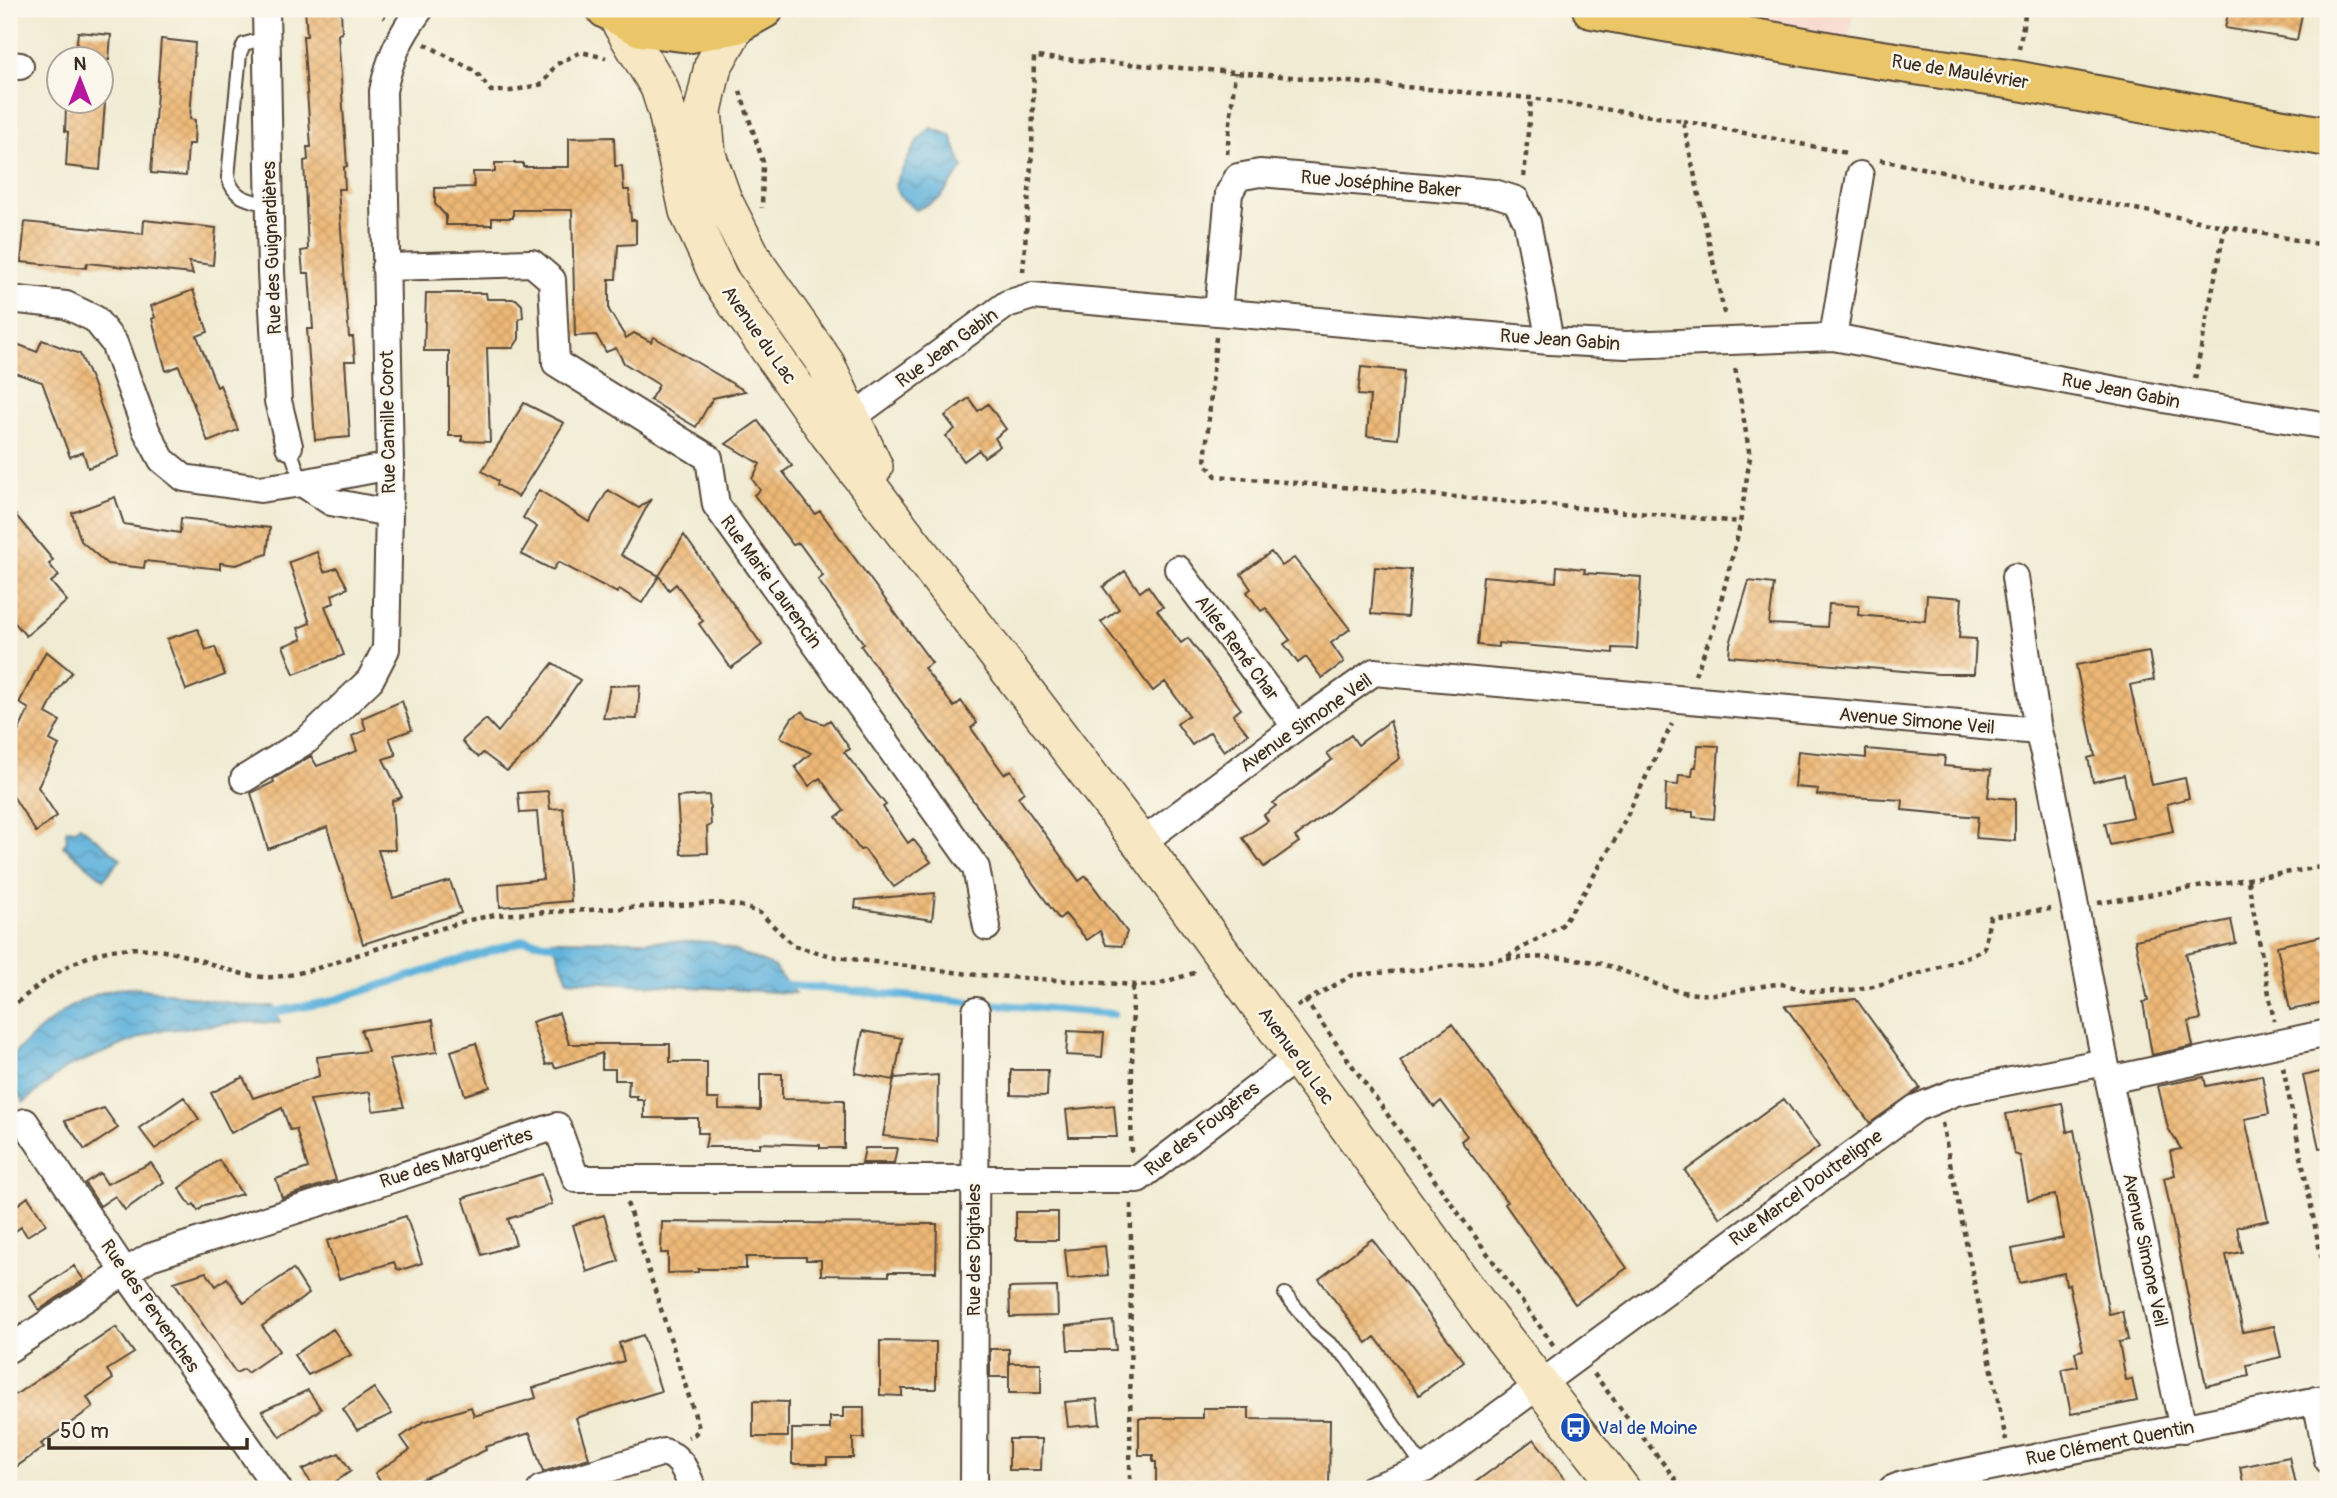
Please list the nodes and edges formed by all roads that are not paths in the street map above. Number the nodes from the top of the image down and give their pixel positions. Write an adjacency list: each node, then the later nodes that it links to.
1 (266, 9): 6 (street, Rue des Guignardières)
2 (420, 9): 10 (street, Rue Camille Corot)
3 (1592, 9): 7 (main road, Rue de Maulévrier)
4 (610, 11): 5 (main road); 15 (street, Avenue du Lac)
5 (750, 16): 15 (street, Avenue du Lac)
6 (267, 38): 9 (street, Rue des Guignardières); 9 (lane)
7 (2328, 137)
8 (1862, 163): 13 (street)
9 (270, 205): 17 (street, Rue des Guignardières)
10 (385, 267): 18 (street, Rue Camille Corot); 27 (street, Rue Marie Laurencin)
11 (9, 299): 19 (street)
12 (1218, 312): 14 (street, Rue Jean Gabin); 14 (street, Rue Joséphine Baker); 15 (street, Rue Jean Gabin)
13 (1833, 337): 14 (street, Rue Jean Gabin); 16 (street, Rue Jean Gabin)
14 (1550, 341)
15 (838, 423): 26 (street, Avenue du Lac)
16 (2328, 426)
17 (289, 446): 19 (lane, Rue des Guignardières)
18 (390, 466): 19 (street); 20 (street, Rue Camille Corot)
19 (302, 484): 20 (street)
20 (389, 513): 25 (street, Rue Camille Corot)
21 (1178, 569): 23 (street, Allée René Char)
22 (2015, 577): 24 (street)
23 (1296, 727): 24 (street, Avenue Simone Veil); 26 (street, Avenue Simone Veil)
24 (2038, 731): 31 (street, Avenue Simone Veil)
25 (244, 779)
26 (1142, 843): 30 (street, Avenue du Lac)
27 (987, 927)
28 (976, 1011): 33 (street, Rue des Digitales)
29 (2328, 1033): 31 (street, Rue Marcel Doutreligne)
30 (1297, 1057): 33 (street, Rue des Fougères); 37 (street, Avenue du Lac)
31 (2107, 1071): 37 (street, Rue Marcel Doutreligne); 39 (street, Avenue Simone Veil)
32 (25, 1122): 34 (street, Rue des Pervenches)
33 (974, 1179): 34 (street, Rue des Marguerites); 45 (street, Rue des Digitales)
34 (125, 1272): 36 (street); 42 (street, Rue des Pervenches)
35 (1285, 1294): 41 (lane)
36 (9, 1349)
37 (1541, 1385): 41 (street, Rue Marcel Doutreligne); 47 (street, Avenue du Lac)
38 (2322, 1399): 39 (street, Rue Clément Quentin); 40 (street)
39 (2182, 1429): 48 (street, Rue Clément Quentin)
40 (2328, 1460)
41 (1425, 1469): 46 (street, Rue Marcel Doutreligne)
42 (278, 1489)
43 (541, 1489): 44 (street)
44 (693, 1489)
45 (974, 1489)
46 (1371, 1489)
47 (1621, 1489)
48 (1892, 1489)

